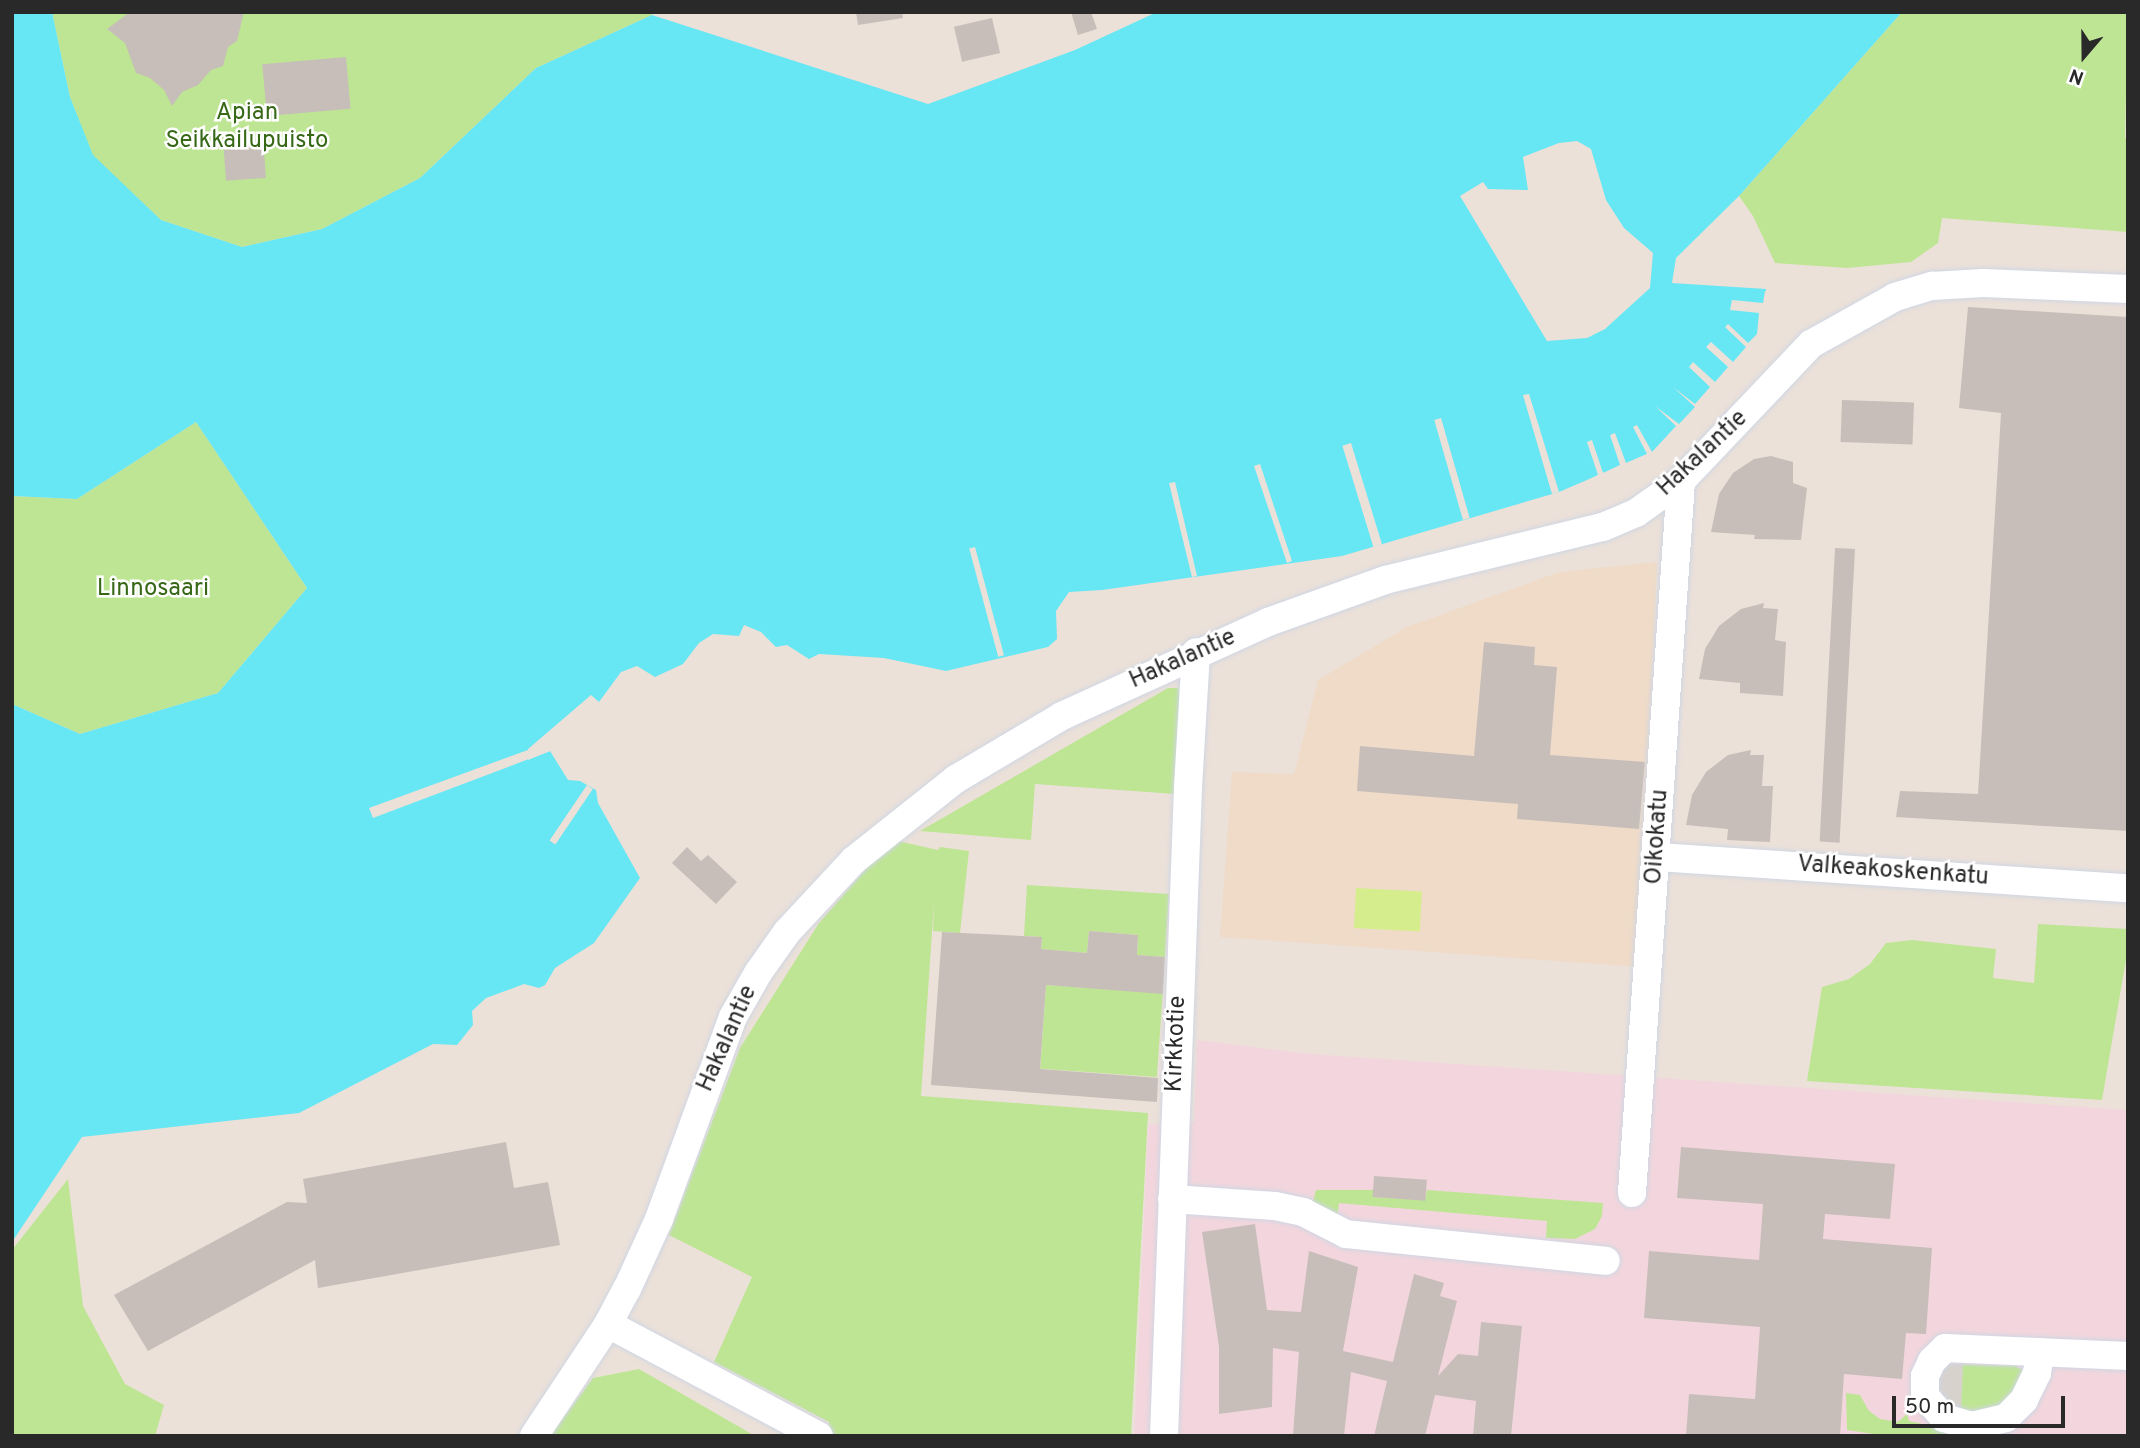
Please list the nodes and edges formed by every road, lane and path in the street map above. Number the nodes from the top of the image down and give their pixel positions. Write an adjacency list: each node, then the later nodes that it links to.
1 (2128, 289): 2 (street, Hakalantie)
2 (1681, 481): 3 (street, Hakalantie); 4 (street, Oikokatu)
3 (1196, 652): 7 (street, Kirkkotie); 9 (street, Hakalantie)
4 (1657, 857): 5 (street, Valkeakoskenkatu); 6 (street, Oikokatu)
5 (2128, 888)
6 (1632, 1193)
7 (1172, 1199): 8 (street); 14 (street, Kirkkotie)
8 (1606, 1261)
9 (608, 1324): 12 (street); 13 (street, Hakalantie)
10 (2040, 1352): 10 (street); 11 (street)
11 (2128, 1356)
12 (810, 1433)
13 (534, 1436)
14 (1164, 1436)

